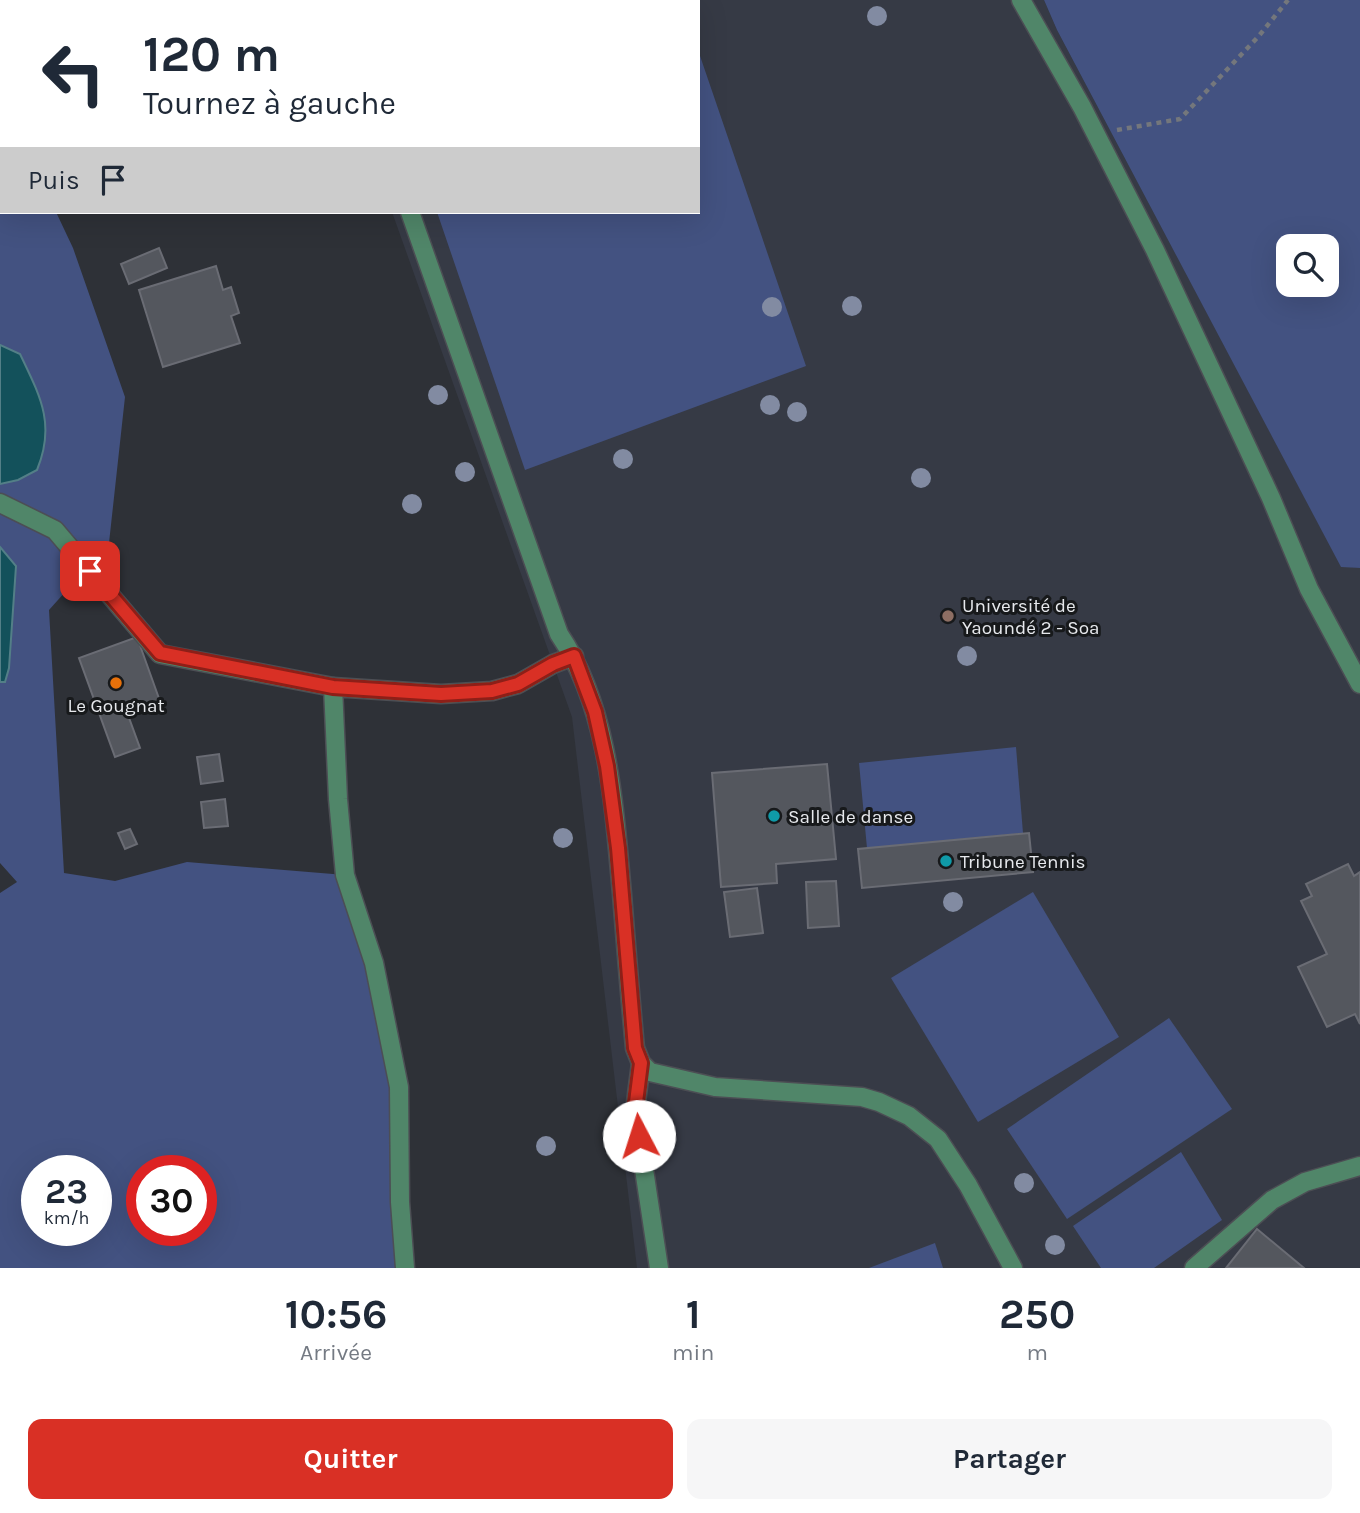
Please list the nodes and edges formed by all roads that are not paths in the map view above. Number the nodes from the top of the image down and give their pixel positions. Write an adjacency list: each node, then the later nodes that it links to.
1 (1021, 0): 5 (street)
2 (411, 214): 4 (street)
3 (0, 503): 6 (street)
4 (574, 656): 6 (street); 7 (street)
5 (1360, 684)
6 (333, 687): 9 (street)
7 (641, 1063): 10 (street); 11 (street)
8 (1360, 1166): 12 (street)
9 (405, 1268)
10 (659, 1268)
11 (1013, 1268)
12 (1194, 1268)

